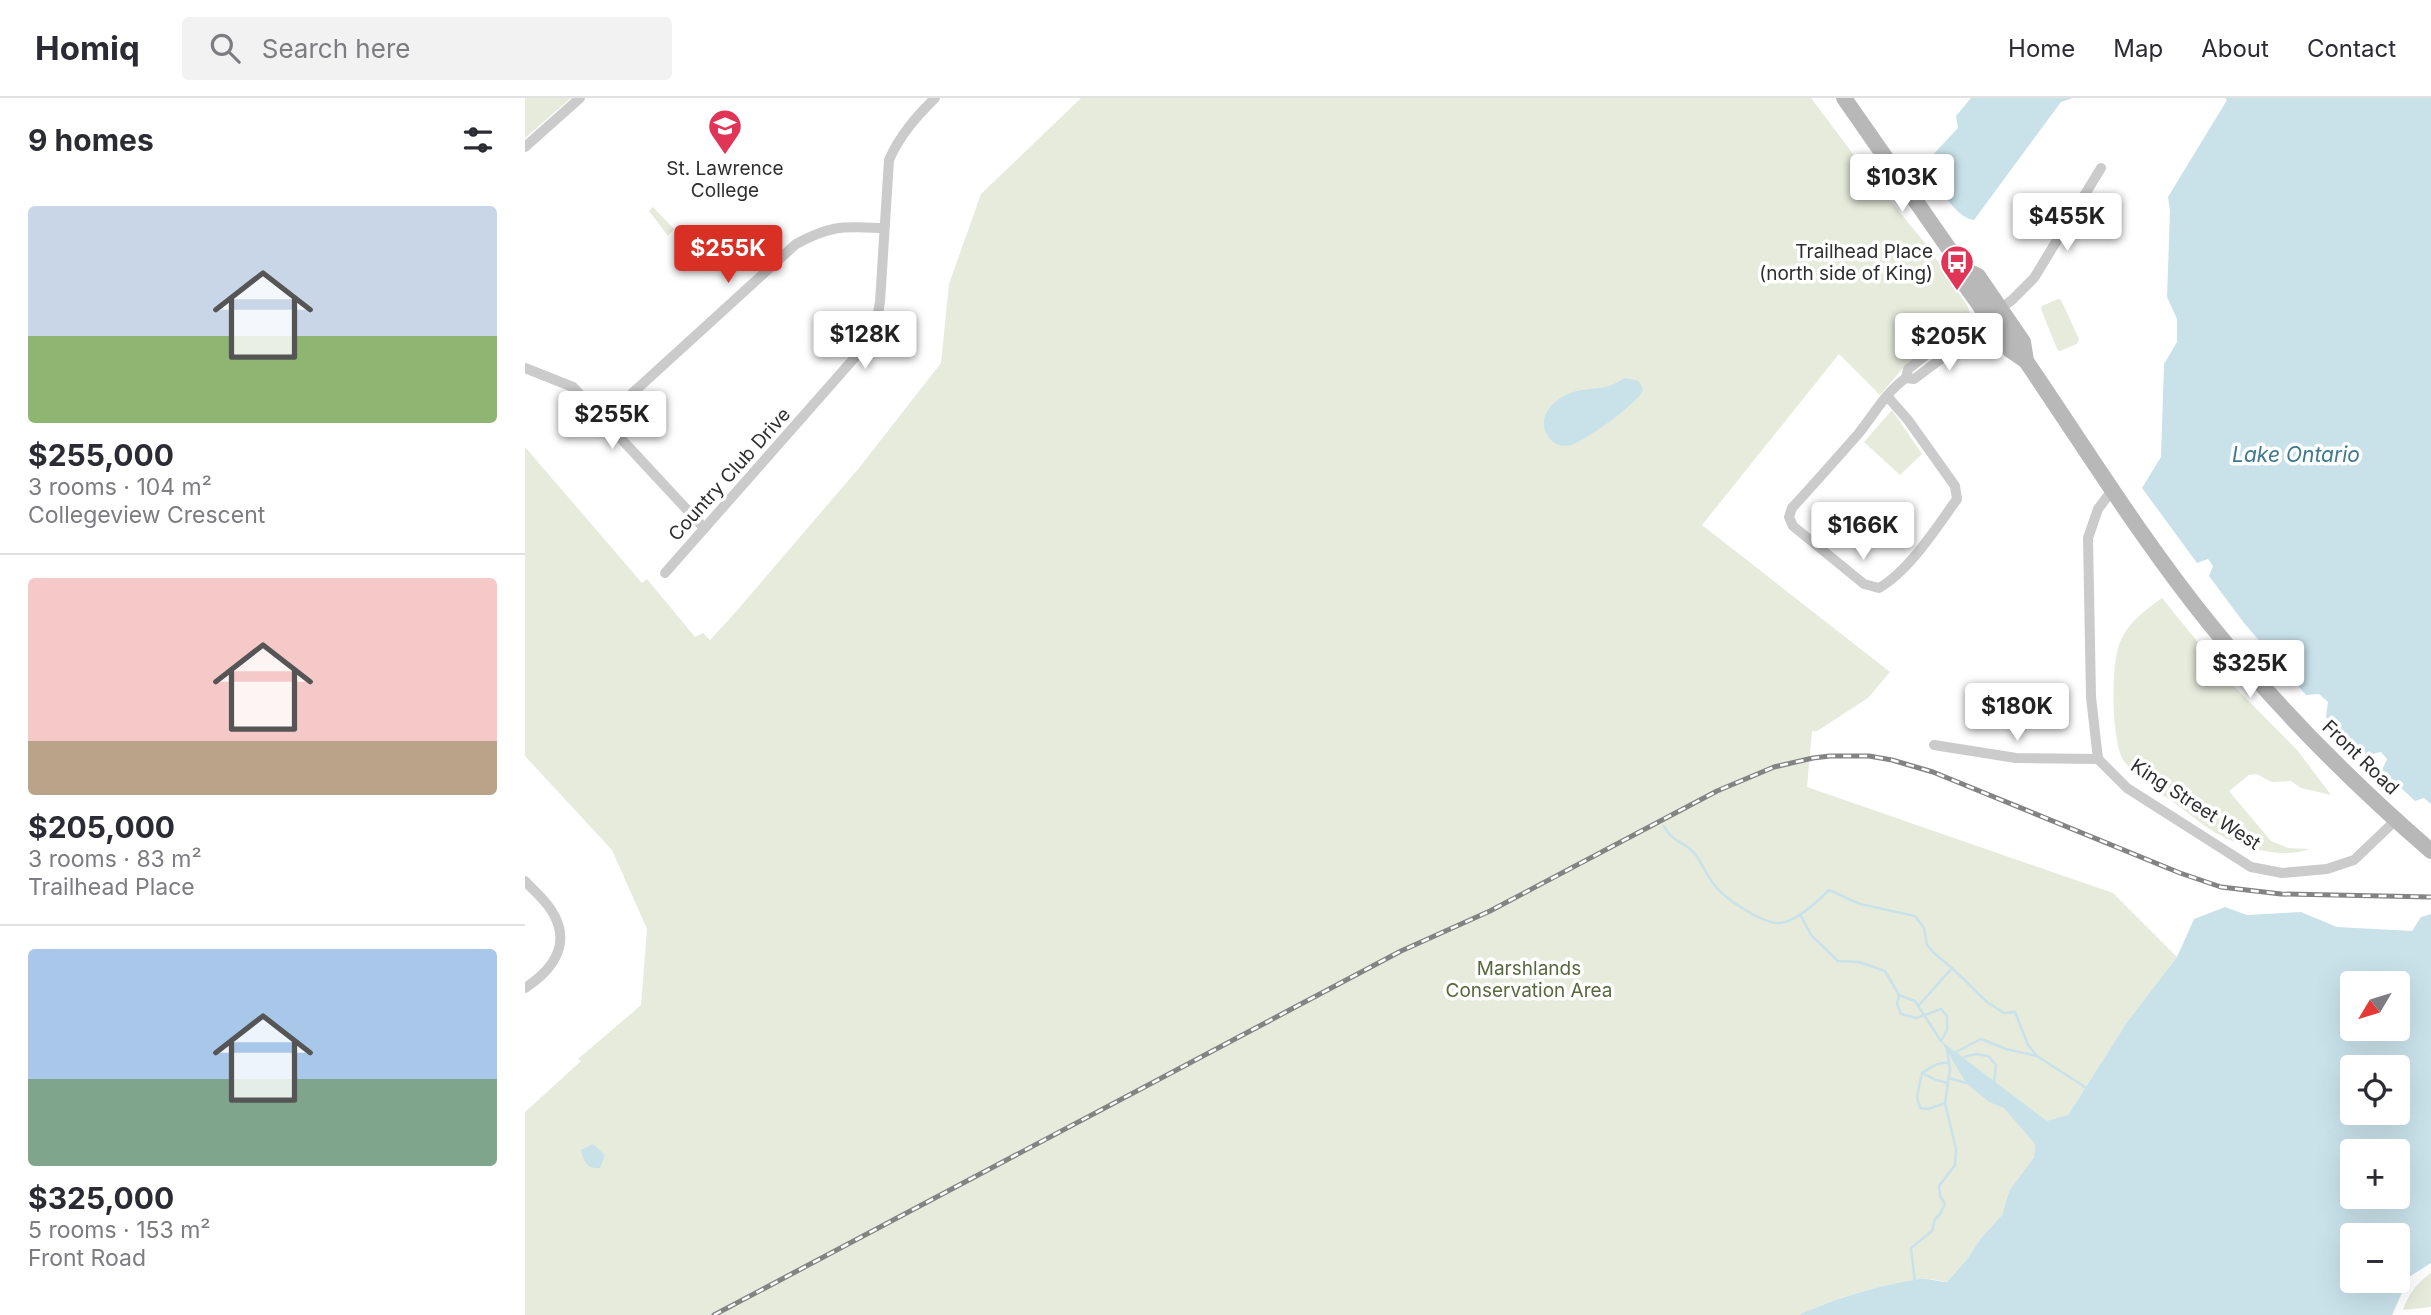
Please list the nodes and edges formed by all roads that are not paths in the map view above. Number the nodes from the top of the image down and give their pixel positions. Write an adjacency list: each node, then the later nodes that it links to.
1 (580, 98): 4 (street)
2 (935, 98): 6 (street, Country Club Drive)
3 (1844, 98): 7 (main road)
4 (525, 147)
5 (2101, 168): 7 (street)
6 (884, 228): 10 (street); 12 (street, Country Club Drive)
7 (1994, 313): 9 (street); 11 (main road)
8 (525, 368): 10 (street)
9 (1887, 396): 9 (street)
10 (604, 419): 12 (street)
11 (2113, 489): 15 (street); 16 (main road, Front Road)
12 (704, 528): 13 (street, Country Club Drive)
13 (665, 573)
14 (1934, 745): 15 (street)
15 (2098, 758): 16 (street, King Street West)
16 (2396, 820): 17 (main road, Front Road)
17 (2431, 851)
18 (525, 881): 19 (street)
19 (525, 988)

